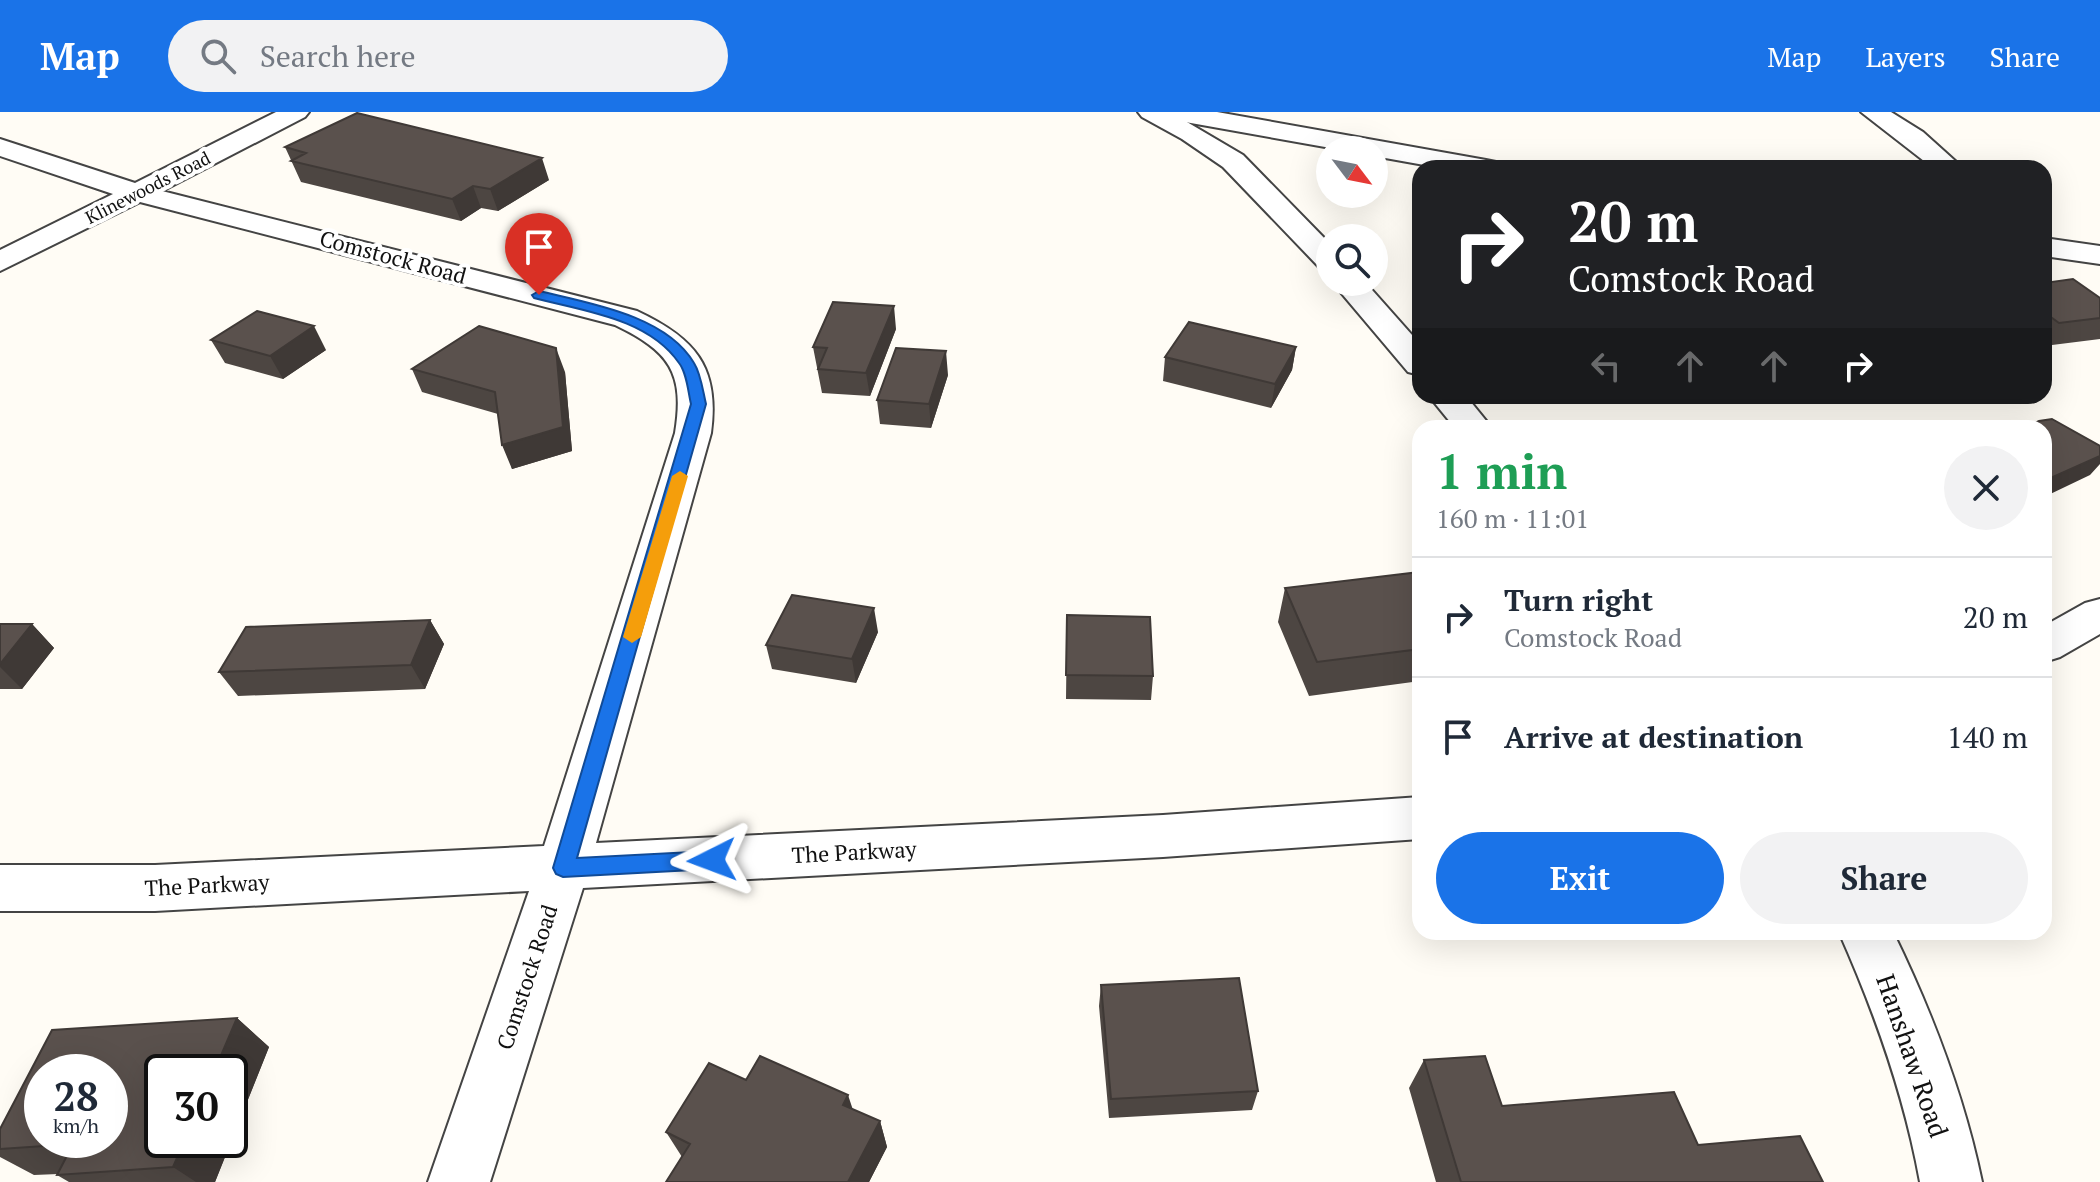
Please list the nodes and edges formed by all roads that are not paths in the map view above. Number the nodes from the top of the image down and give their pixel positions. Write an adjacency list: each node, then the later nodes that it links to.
1 (296, 112): 8 (street, Klinewoods Road)
2 (1151, 112): 9 (street)
3 (1174, 112): 6 (street)
4 (1874, 112): 7 (street)
5 (0, 147): 8 (street, Comstock Road)
6 (1441, 160)
7 (1940, 160)
8 (138, 193): 12 (street, Klinewoods Road); 20 (street, Comstock Road)
9 (1316, 247)
10 (2052, 248): 11 (street)
11 (2100, 255)
12 (0, 262)
13 (1360, 296): 14 (street)
14 (1412, 356)
15 (1454, 404): 16 (street)
16 (1467, 420)
17 (2100, 614): 18 (street)
18 (2052, 641)
19 (1412, 819): 20 (street, The Parkway)
20 (563, 868): 21 (street, The Parkway); 23 (street, Comstock Road)
21 (0, 888)
22 (1870, 940): 24 (street, Hanshaw Road)
23 (459, 1182)
24 (1951, 1182)

